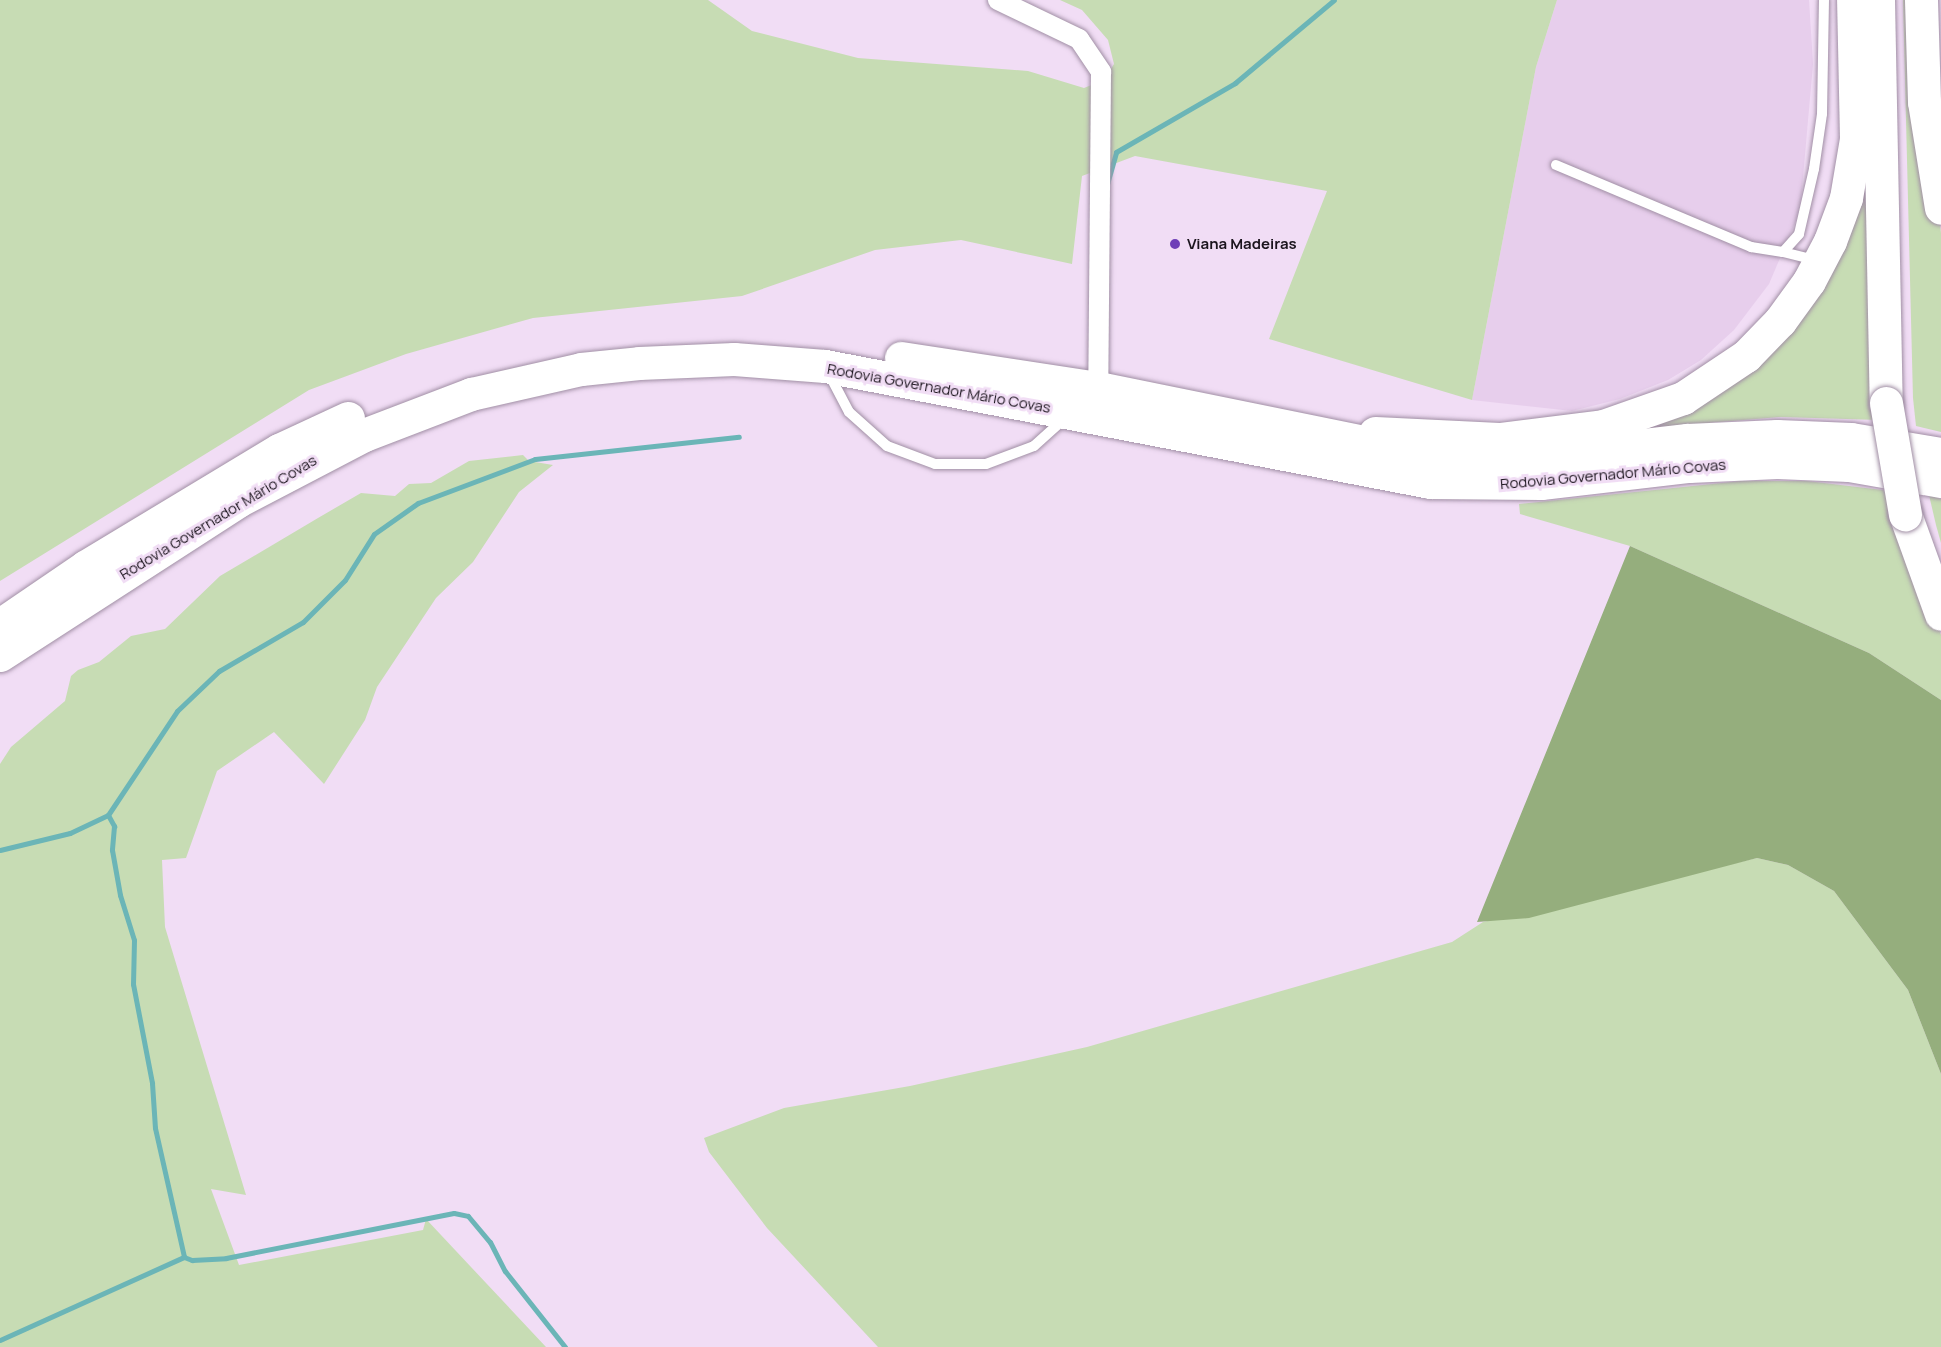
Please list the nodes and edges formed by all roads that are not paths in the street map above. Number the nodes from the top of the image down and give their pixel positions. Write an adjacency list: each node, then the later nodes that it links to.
1 (998, 0): 12 (street)
2 (1824, 0): 9 (lane)
3 (1853, 0): 10 (highway)
4 (1878, 0): 13 (highway)
5 (1896, 0): 13 (highway)
6 (1921, 0): 8 (highway)
7 (1556, 165): 9 (lane)
8 (1941, 208)
9 (1783, 252): 10 (lane)
10 (1820, 262): 14 (highway)
11 (825, 366): 15 (highway, Rodovia Governador Mário Covas); 15 (lane); 22 (highway, Rodovia Governador Mário Covas)
12 (1098, 388): 14 (highway, Rodovia Governador Mário Covas); 21 (highway, Rodovia Governador Mário Covas)
13 (1895, 402): 18 (highway, bridge)
14 (1187, 408): 16 (highway, Rodovia Governador Mário Covas)
15 (1072, 412): 17 (highway, Rodovia Governador Mário Covas)
16 (1941, 454)
17 (1941, 481)
18 (1913, 513): 19 (highway); 20 (highway)
19 (1941, 566)
20 (1941, 614)
21 (0, 625)
22 (0, 655)

